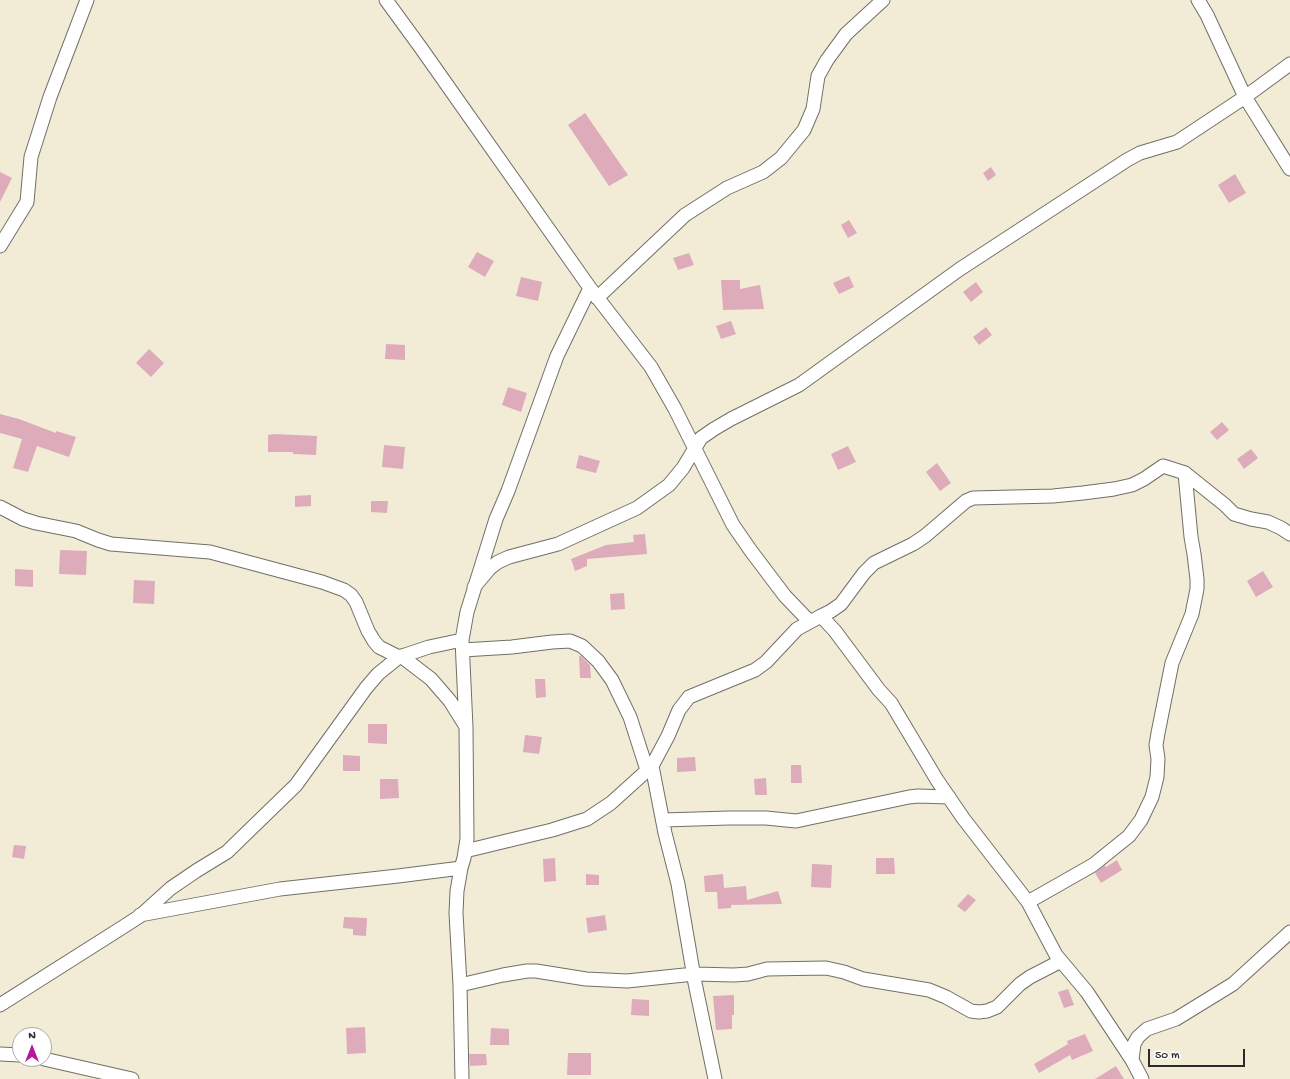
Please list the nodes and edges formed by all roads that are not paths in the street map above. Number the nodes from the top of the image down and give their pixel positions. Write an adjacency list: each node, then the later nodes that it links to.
1 (87, 0): 8 (street)
2 (386, 0): 9 (street)
3 (883, 0): 9 (street)
4 (1198, 0): 6 (street)
5 (1290, 64): 6 (street)
6 (1245, 97): 7 (street); 10 (street)
7 (1290, 168)
8 (0, 246)
9 (593, 293): 10 (street); 14 (street)
10 (695, 448): 14 (street); 15 (street)
11 (1185, 473): 13 (street); 15 (street); 24 (street)
12 (0, 507): 17 (street)
13 (1290, 534)
14 (474, 587): 16 (street)
15 (815, 619): 19 (street); 20 (street)
16 (462, 645): 17 (street); 18 (street); 19 (street)
17 (400, 657): 18 (street); 25 (street)
18 (466, 727): 22 (street)
19 (649, 768): 21 (street); 22 (street)
20 (948, 797): 21 (street); 24 (street)
21 (664, 820): 28 (street)
22 (465, 852): 23 (street)
23 (461, 868): 25 (street); 29 (street)
24 (1028, 902): 27 (street)
25 (140, 916): 30 (street)
26 (1290, 932): 33 (street)
27 (1061, 961): 28 (street); 33 (street)
28 (694, 974): 29 (street); 37 (street)
29 (460, 985): 36 (street)
30 (0, 1005)
31 (0, 1054): 32 (street)
32 (12, 1055)
33 (1132, 1060): 38 (street)
34 (52, 1061): 35 (street)
35 (132, 1079)
36 (462, 1079)
37 (715, 1079)
38 (1142, 1079)

